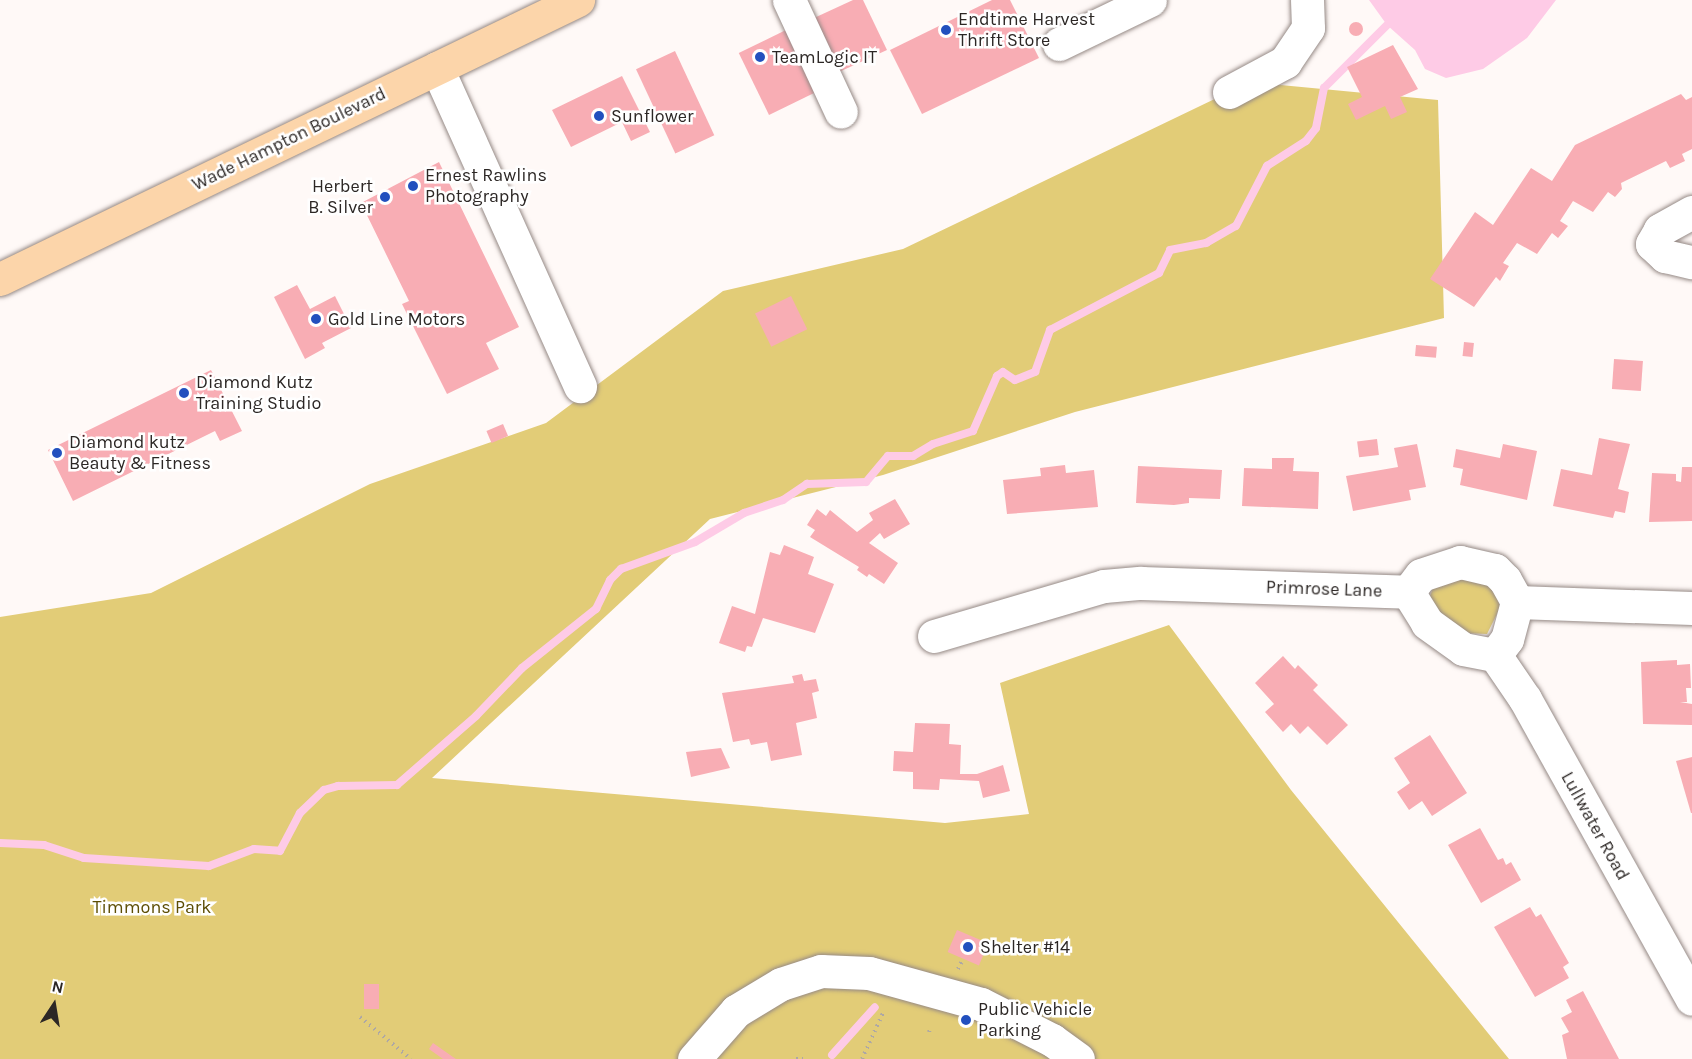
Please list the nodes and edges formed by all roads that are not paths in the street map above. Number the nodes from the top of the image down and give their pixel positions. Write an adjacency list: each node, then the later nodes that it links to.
1 (578, 0): 6 (main road, Wade Hampton Boulevard)
2 (789, 0): 8 (street)
3 (1150, 0): 5 (street)
4 (1307, 0): 7 (street)
5 (1059, 44)
6 (437, 68): 11 (main road, Wade Hampton Boulevard); 12 (street)
7 (1228, 92)
8 (841, 112)
9 (1692, 212): 10 (street)
10 (1692, 262)
11 (0, 279)
12 (580, 386)
13 (1408, 592): 14 (street, Primrose Lane); 16 (street, Primrose Lane); 17 (street)
14 (1517, 602): 15 (street); 17 (street)
15 (1692, 608)
16 (934, 636)
17 (1495, 655): 18 (street, Lullwater Road)
18 (1692, 999)
19 (694, 1059): 20 (street)
20 (1078, 1059)

